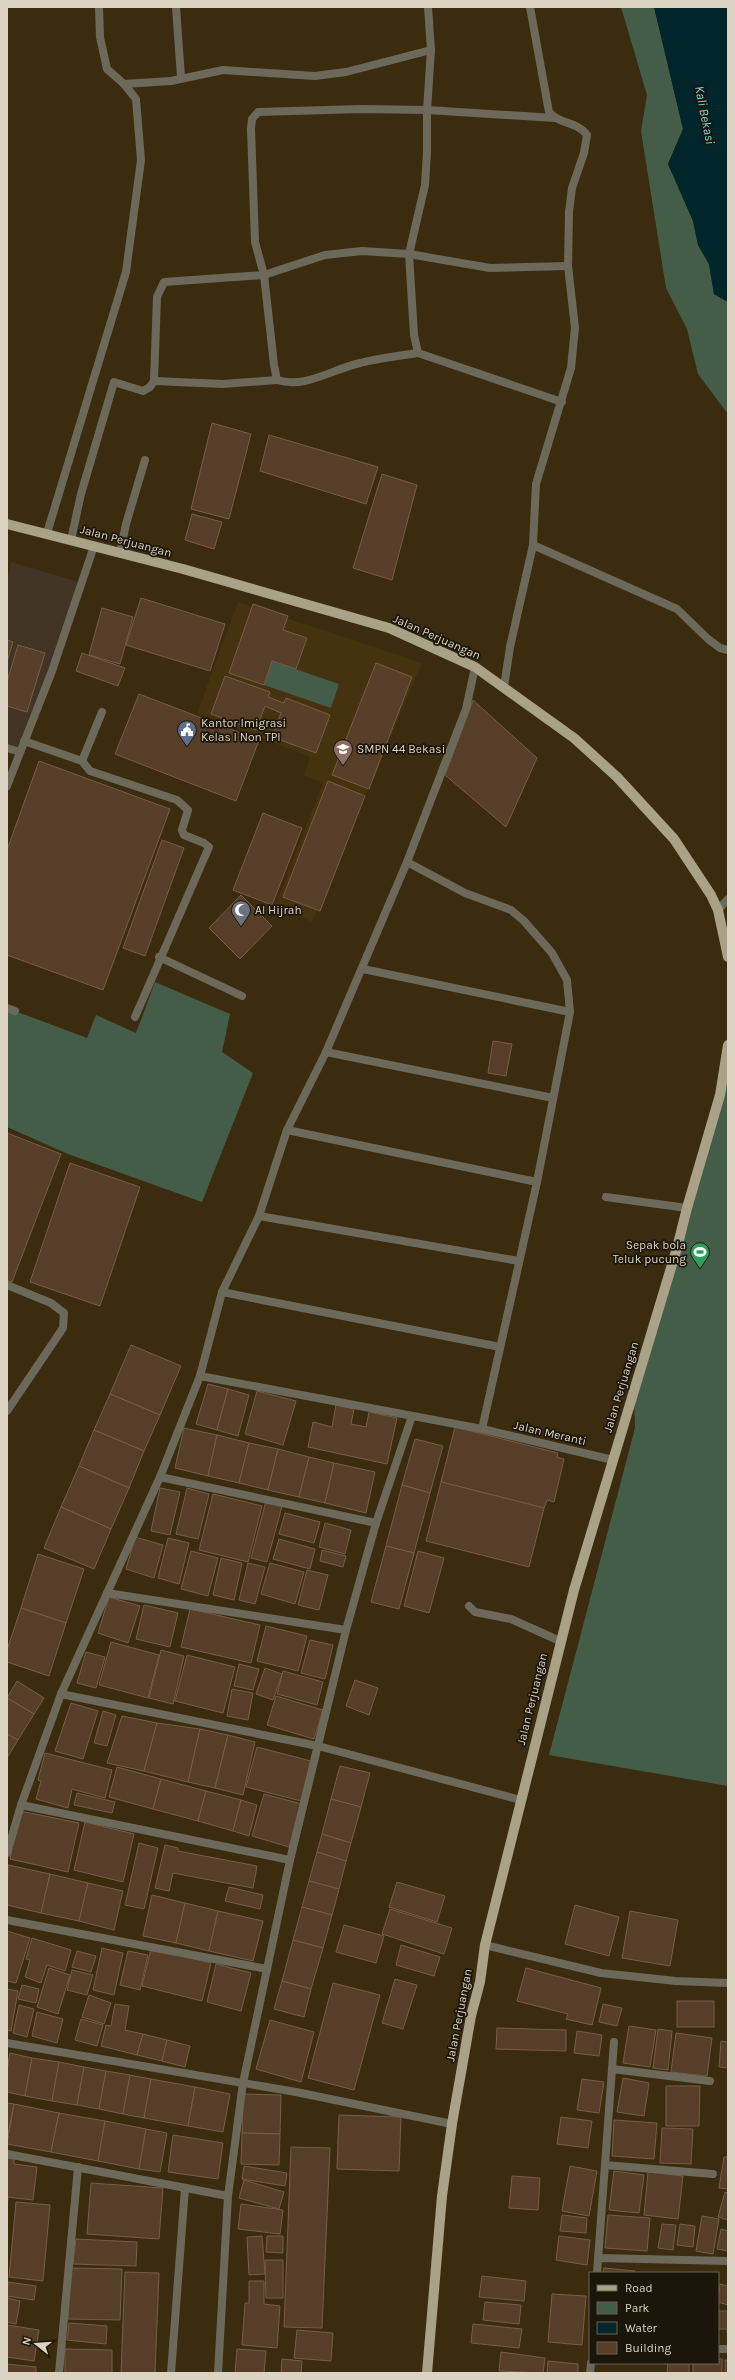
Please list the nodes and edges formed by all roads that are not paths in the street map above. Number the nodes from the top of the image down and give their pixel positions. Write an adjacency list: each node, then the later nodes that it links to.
1 (99, 7): 7 (street)
2 (176, 7): 6 (street)
3 (428, 7): 5 (street)
4 (530, 7): 9 (street)
5 (431, 50): 6 (street); 8 (street)
6 (181, 77): 7 (street)
7 (124, 84): 19 (street)
8 (427, 110): 9 (street); 10 (street); 12 (street)
9 (555, 118): 11 (street)
10 (409, 254): 11 (street); 12 (street); 13 (street)
11 (568, 266): 16 (street)
12 (264, 275): 14 (street); 15 (street)
13 (418, 353): 14 (street); 16 (street)
14 (277, 380): 15 (street)
15 (154, 381): 20 (street)
16 (562, 402): 21 (street)
17 (145, 460): 23 (street)
18 (7, 524): 19 (main road, Jalan Perjuangan)
19 (47, 533): 20 (main road, Jalan Perjuangan)
20 (71, 540): 22 (main road, Jalan Perjuangan)
21 (533, 545): 24 (street); 26 (street)
22 (94, 546): 23 (main road, Jalan Perjuangan); 28 (street)
23 (120, 553): 25 (main road, Jalan Perjuangan)
24 (728, 650)
25 (475, 667): 26 (main road, Jalan Perjuangan); 33 (street)
26 (504, 687): 35 (main road, Jalan Perjuangan)
27 (102, 712): 31 (street)
28 (24, 741): 30 (street); 31 (street)
29 (7, 748): 30 (street)
30 (20, 752): 32 (street)
31 (82, 761): 36 (street)
32 (7, 786)
33 (407, 862): 38 (street); 42 (street)
34 (728, 899): 35 (street)
35 (718, 910): 37 (main road, Jalan Perjuangan)
36 (159, 957): 39 (street); 43 (street)
37 (728, 957)
38 (363, 969): 42 (street); 45 (street)
39 (242, 996)
40 (7, 1008): 41 (street)
41 (15, 1011)
42 (570, 1012): 46 (street)
43 (134, 1017)
44 (728, 1045): 50 (main road, Jalan Perjuangan)
45 (326, 1052): 46 (street); 47 (street)
46 (553, 1098): 48 (street)
47 (287, 1130): 48 (street); 51 (street)
48 (537, 1182): 52 (street)
49 (606, 1197): 50 (street)
50 (687, 1208): 60 (main road, Jalan Perjuangan)
51 (259, 1216): 52 (street); 54 (street)
52 (519, 1261): 55 (street)
53 (7, 1285): 57 (street)
54 (222, 1292): 55 (street); 56 (street)
55 (500, 1347): 59 (street)
56 (200, 1376): 58 (street, Jalan Meranti); 61 (street)
57 (7, 1411)
58 (412, 1416): 59 (street, Jalan Meranti); 62 (street)
59 (482, 1429): 60 (street, Jalan Meranti)
60 (613, 1460): 66 (main road, Jalan Perjuangan)
61 (160, 1478): 62 (street); 63 (street)
62 (376, 1523): 65 (street)
63 (107, 1593): 65 (street); 67 (street)
64 (469, 1606): 66 (street)
65 (346, 1630): 68 (street)
66 (560, 1641): 69 (main road, Jalan Perjuangan)
67 (61, 1694): 68 (street); 70 (street)
68 (318, 1746): 69 (street); 72 (street)
69 (521, 1800): 74 (main road, Jalan Perjuangan)
70 (22, 1804): 71 (street); 72 (street)
71 (7, 1853)
72 (290, 1860): 75 (street)
73 (7, 1920): 75 (street)
74 (485, 1945): 76 (street); 82 (main road, Jalan Perjuangan)
75 (267, 1969): 81 (street)
76 (728, 1983)
77 (614, 2042): 79 (street)
78 (7, 2043): 81 (street)
79 (612, 2069): 80 (street); 84 (street)
80 (710, 2081)
81 (243, 2083): 82 (street); 88 (street)
82 (452, 2124): 95 (main road, Jalan Perjuangan)
83 (7, 2154): 85 (street)
84 (605, 2165): 86 (street); 89 (street)
85 (78, 2168): 87 (street); 92 (street)
86 (713, 2174)
87 (185, 2188): 88 (street); 93 (street)
88 (228, 2196): 94 (street)
89 (598, 2258): 90 (street); 91 (street)
90 (728, 2261)
91 (597, 2272)
92 (59, 2373)
93 (171, 2373)
94 (218, 2373)
95 (427, 2373)

